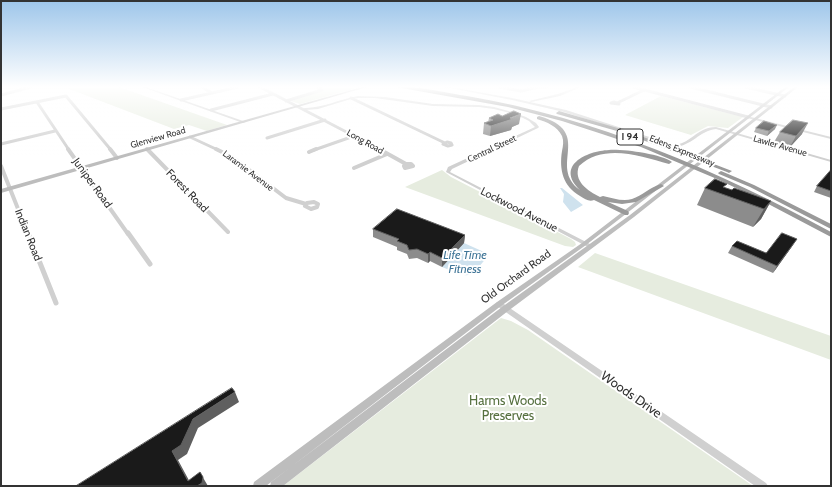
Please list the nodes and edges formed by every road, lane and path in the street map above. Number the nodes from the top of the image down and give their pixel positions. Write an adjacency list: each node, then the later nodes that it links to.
1 (42, 110): 20 (street, Juniper Road)
2 (77, 110): 32 (street)
3 (211, 110): 19 (street)
4 (285, 110): 19 (main road, Glenview Road)
5 (308, 110): 18 (street, Long Road)
6 (375, 110): 27 (street)
7 (501, 110): 39 (street, Central Street)
8 (515, 110): 46 (highway)
9 (524, 110): 45 (highway, Edens Expressway / I 94)
10 (544, 110): 48 (highway, Edens Expressway / I 94)
11 (547, 110): 33 (highway)
12 (552, 110): 21 (street, Lawler Avenue)
13 (720, 110): 16 (street)
14 (758, 110): 16 (main road, Old Orchard Road)
15 (767, 110): 17 (main road, Old Orchard Road)
16 (748, 117): 17 (street); 21 (main road, Old Orchard Road)
17 (756, 118): 22 (main road, Old Orchard Road); 26 (street)
18 (325, 120): 23 (street, Long Road); 25 (street)
19 (244, 122): 24 (main road, Glenview Road)
20 (55, 131): 28 (street); 37 (street, Juniper Road)
21 (730, 131): 22 (street, Lawler Avenue); 33 (main road, Old Orchard Road)
22 (737, 134): 33 (main road, Old Orchard Road); 34 (street, Lawler Avenue)
23 (354, 136): 30 (street); 31 (street, Long Road)
24 (190, 137): 29 (main road, Glenview Road); 44 (street, Laramie Avenue)
25 (267, 138)
26 (831, 138)
27 (445, 143)
28 (1, 144)
29 (147, 150): 32 (main road, Glenview Road); 49 (street, Forest Road)
30 (309, 152)
31 (387, 154): 35 (street, Long Road); 38 (street)
32 (117, 158): 37 (main road, Glenview Road)
33 (700, 160): 40 (main road, Old Orchard Road); 47 (highway); 52 (main road, Old Orchard Road)
34 (831, 161)
35 (406, 164)
36 (1, 166): 41 (street, Indian Road)
37 (82, 168): 41 (main road, Glenview Road); 53 (street, Juniper Road)
38 (354, 168)
39 (448, 171): 51 (street, Lockwood Avenue)
40 (661, 186): 43 (highway); 46 (main road, Old Orchard Road)
41 (10, 189): 42 (main road, Glenview Road); 54 (street, Indian Road)
42 (1, 191)
43 (589, 192): 45 (highway); 46 (highway)
44 (306, 204)
45 (777, 206): 50 (highway, Edens Expressway / I 94)
46 (625, 213): 51 (main road, Old Orchard Road)
47 (831, 224)
48 (831, 227)
49 (228, 232)
50 (831, 235)
51 (584, 244): 52 (street, Lockwood Avenue); 55 (main road, Old Orchard Road)
52 (591, 248): 55 (main road, Old Orchard Road)
53 (150, 264)
54 (56, 303)
55 (502, 307): 56 (main road, Old Orchard Road); 57 (main road, Old Orchard Road); 58 (street, Woods Drive)
56 (258, 486)
57 (275, 486)
58 (763, 486)

